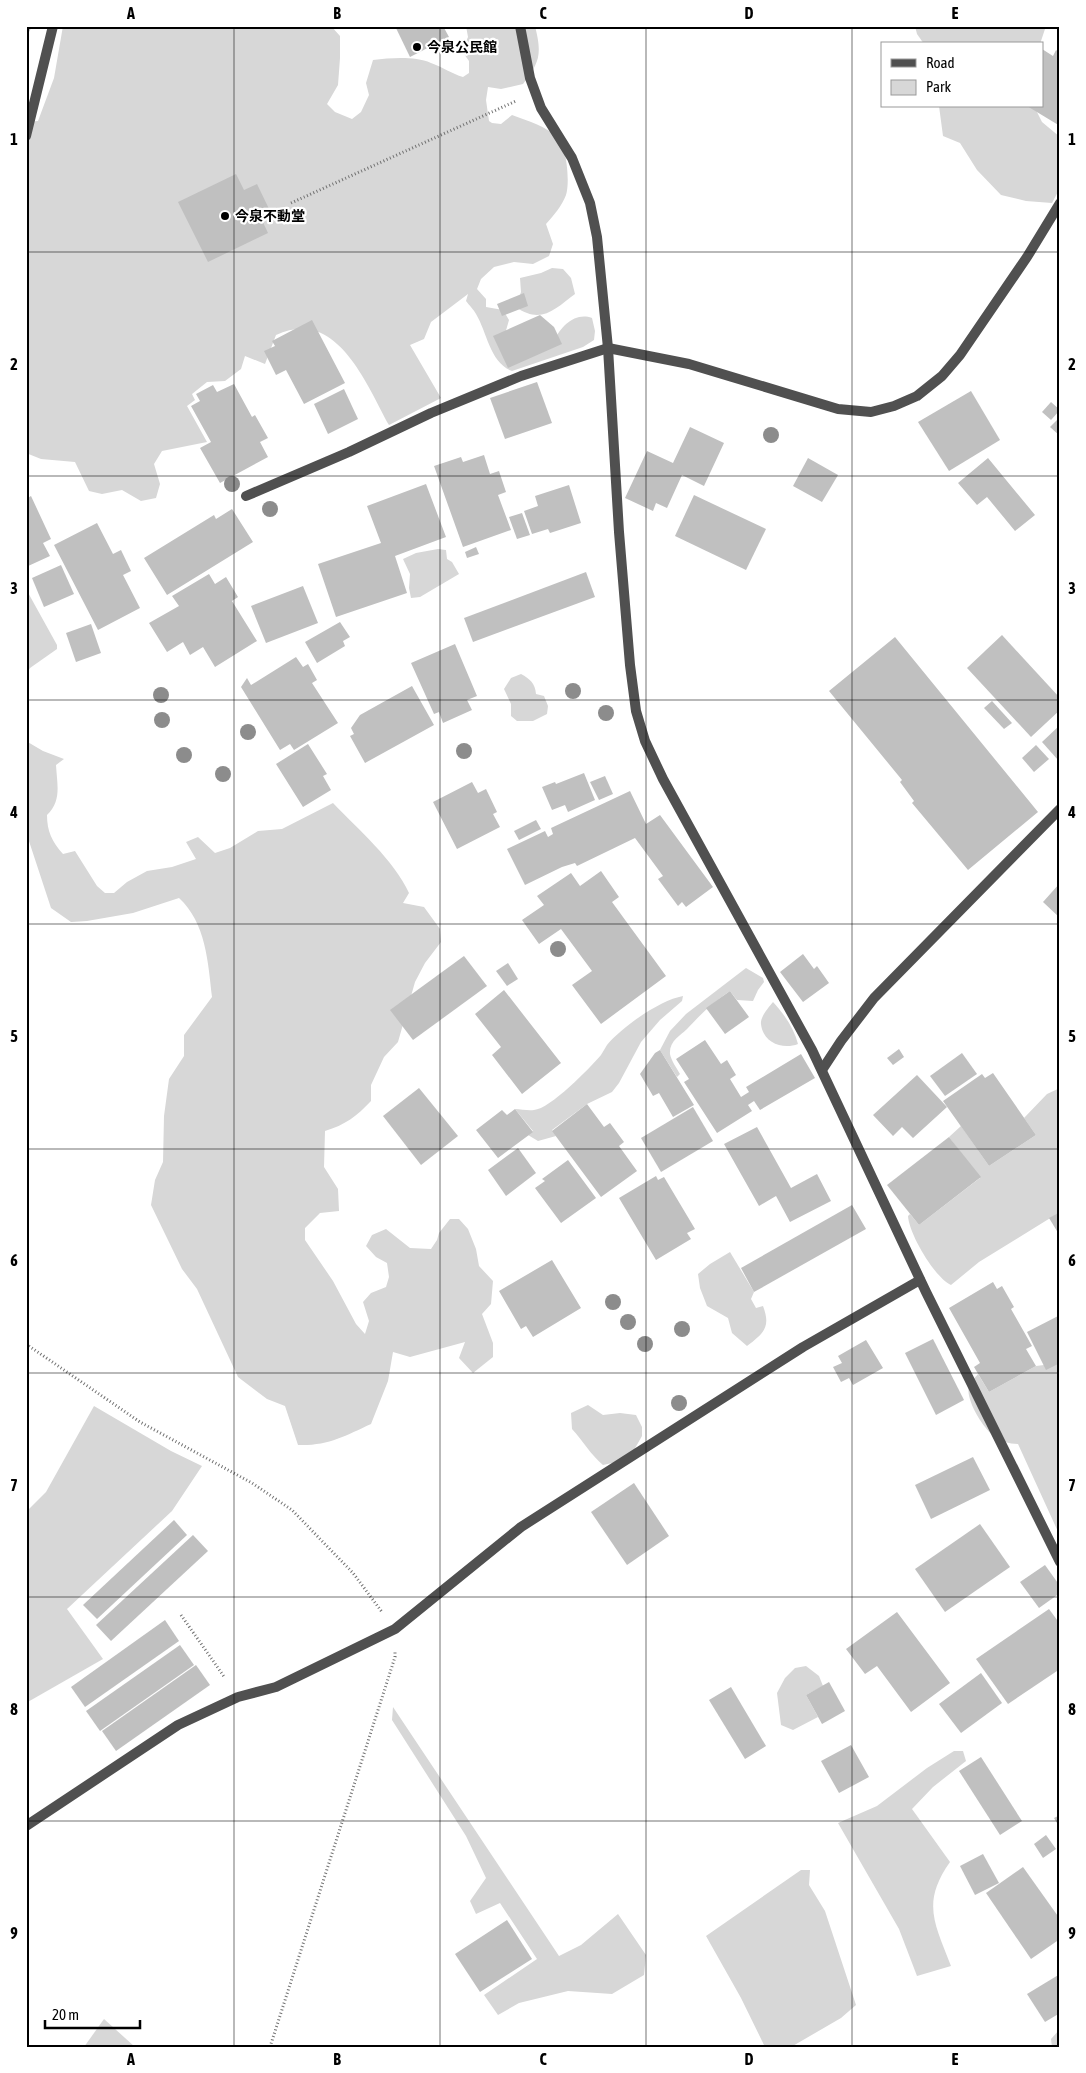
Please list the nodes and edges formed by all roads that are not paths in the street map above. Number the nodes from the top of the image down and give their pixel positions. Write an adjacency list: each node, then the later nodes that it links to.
1 (54, 26): 3 (street)
2 (520, 26): 5 (street)
3 (26, 136)
4 (1060, 203): 5 (street)
5 (608, 348): 6 (street); 8 (street)
6 (246, 496)
7 (1060, 810): 8 (street)
8 (822, 1070): 9 (street)
9 (920, 1280): 10 (street); 11 (street)
10 (1060, 1562)
11 (26, 1826)

